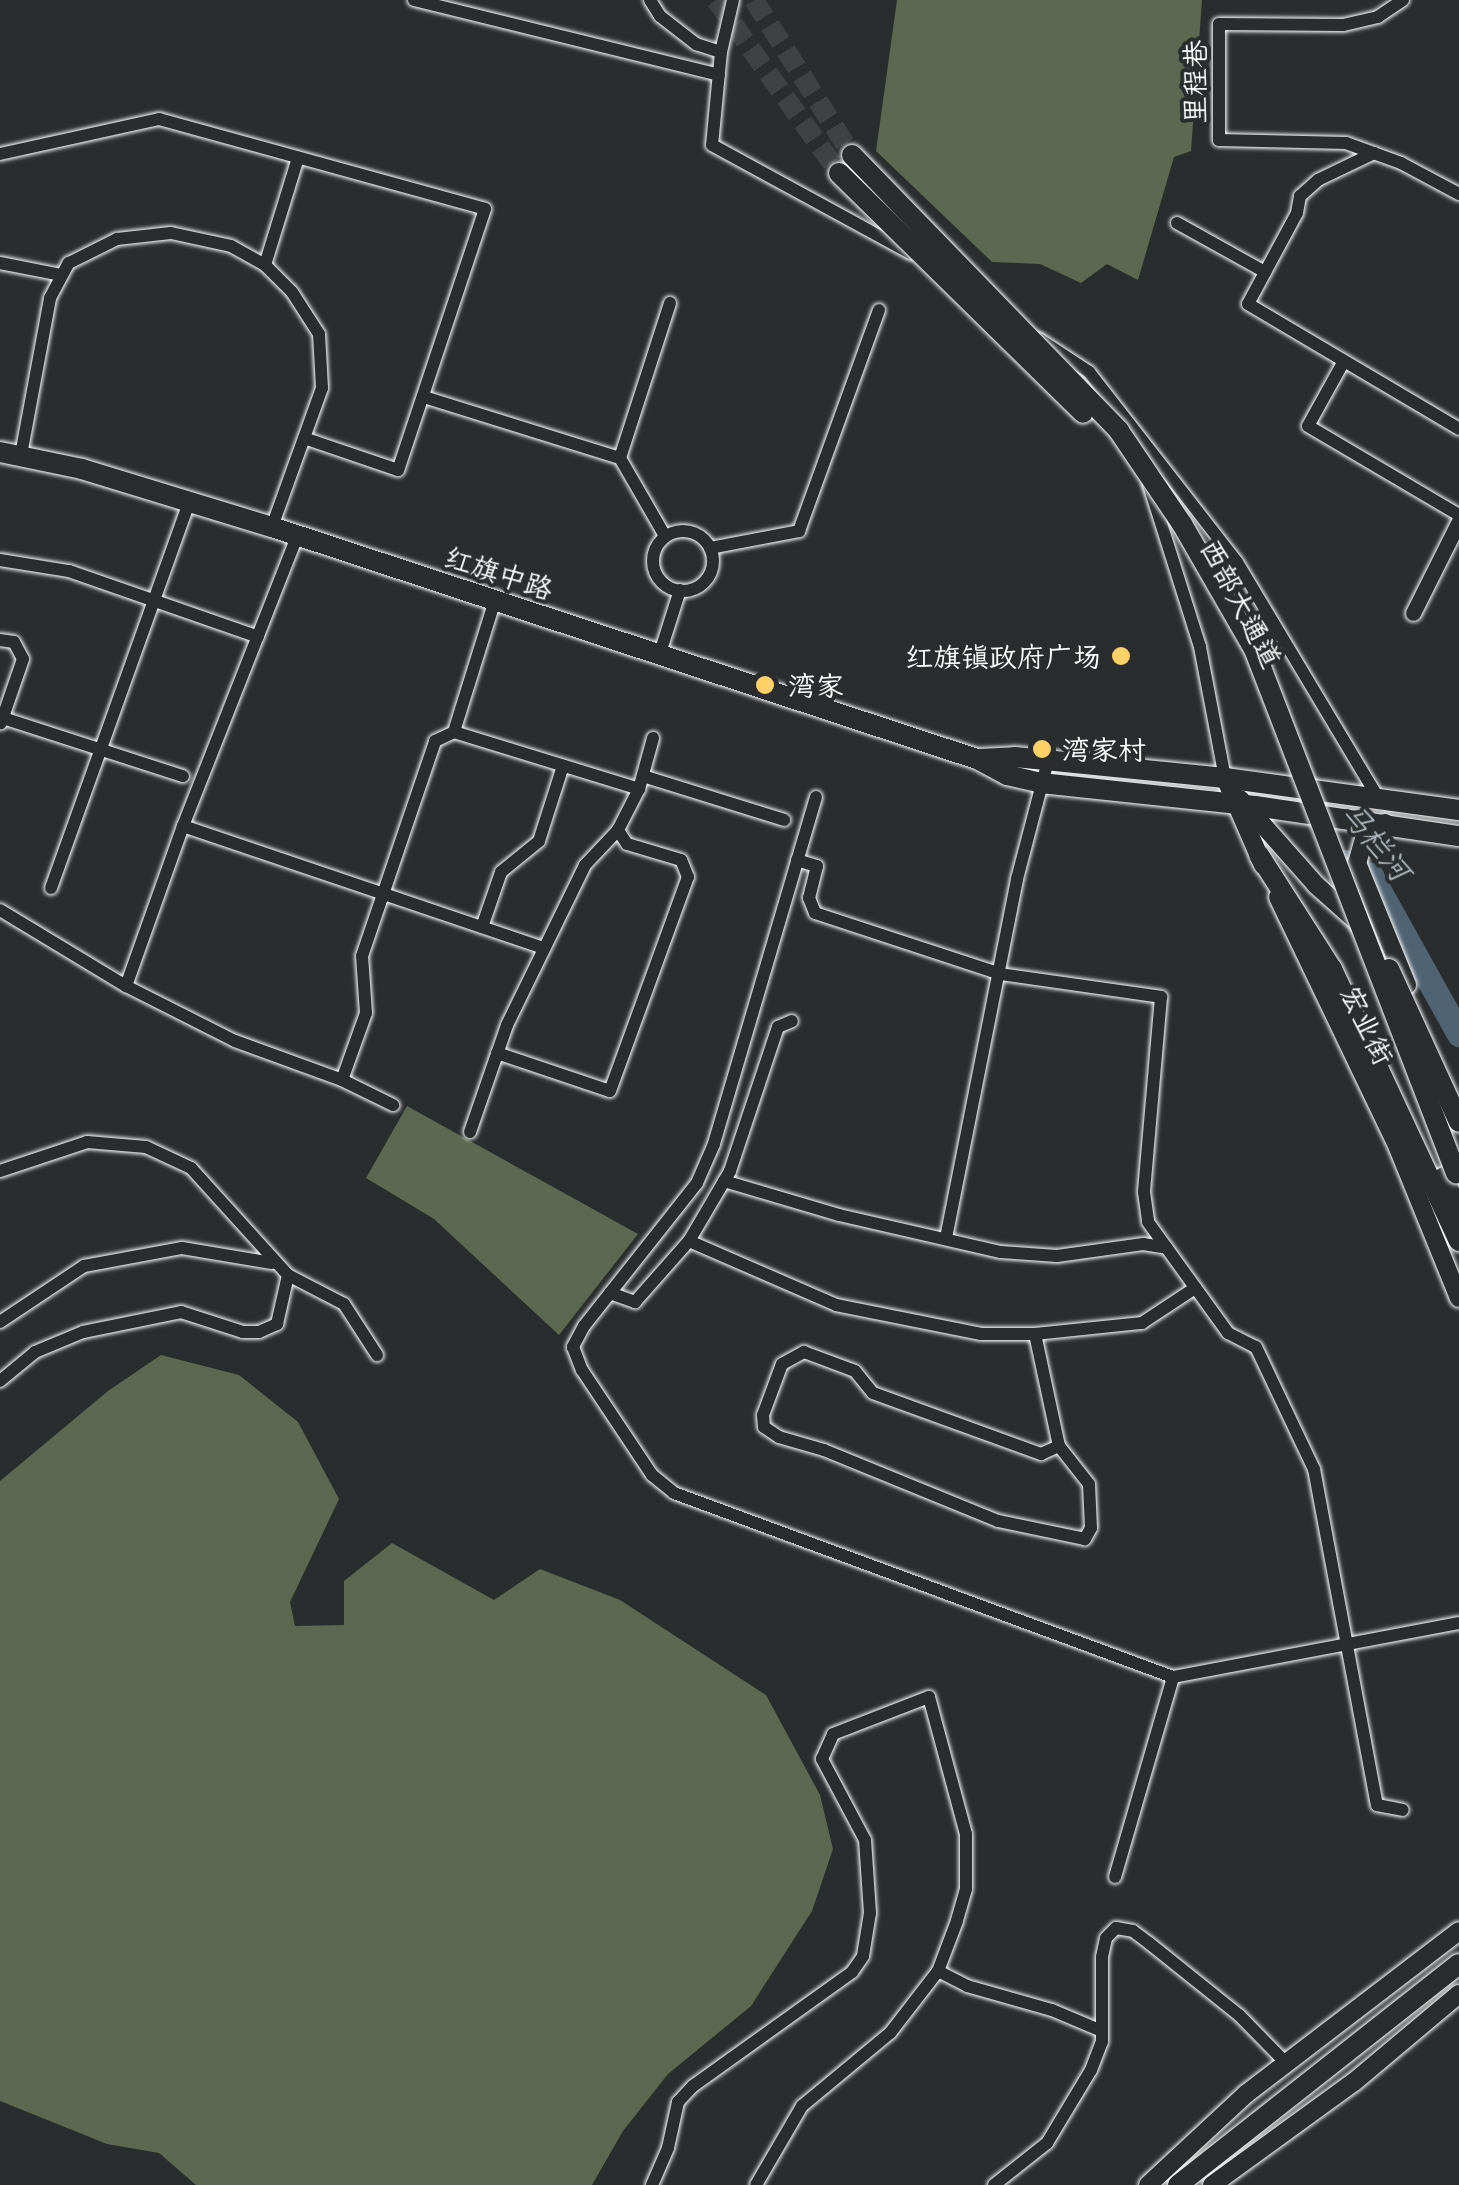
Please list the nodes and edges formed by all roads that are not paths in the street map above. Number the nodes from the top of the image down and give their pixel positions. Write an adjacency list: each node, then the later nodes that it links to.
1 (414, 0): 6 (street)
2 (650, 0): 5 (street)
3 (732, 0): 5 (street)
4 (1403, 0): 7 (street, 里程巷)
5 (721, 52): 6 (street)
6 (719, 74): 22 (street)
7 (1374, 153): 12 (street, 里程巷); 16 (street)
8 (0, 154): 10 (street)
9 (852, 155): 80 (main road, 西部大通道, bridge)
10 (298, 158): 15 (street); 21 (street)
11 (838, 173): 81 (main road, 西部大通道, bridge)
12 (1459, 194)
13 (1177, 223): 16 (street)
14 (0, 263): 17 (street)
15 (265, 265): 17 (street); 24 (street)
16 (1265, 272): 20 (street)
17 (62, 274): 25 (street)
18 (670, 303): 26 (street)
19 (879, 310): 32 (street)
20 (1344, 361): 23 (street); 28 (street)
21 (424, 397): 24 (street); 26 (street)
22 (1131, 426): 49 (street); 53 (street)
23 (1459, 428)
24 (304, 438): 29 (street)
25 (10, 453): 27 (main road, 红旗中路)
26 (620, 458): 31 (street)
27 (189, 502): 29 (main road, 红旗中路); 35 (street)
28 (1459, 518): 37 (street)
29 (272, 527): 30 (main road, 红旗中路)
30 (297, 536): 36 (main road, 红旗中路); 38 (street)
31 (666, 536): 32 (street); 34 (street)
32 (710, 548): 34 (street)
33 (0, 560): 35 (street)
34 (680, 590): 40 (street)
35 (151, 600): 38 (street); 44 (street)
36 (495, 600): 40 (main road, 红旗中路); 42 (street)
37 (1413, 613)
38 (258, 637): 58 (street)
39 (0, 640): 41 (street)
40 (660, 653): 45 (main road, 红旗中路)
41 (1, 722): 44 (street)
42 (454, 732): 47 (street); 64 (street)
43 (653, 738): 50 (street)
44 (99, 749): 48 (street); 63 (street)
45 (977, 759): 46 (main road, 红旗中路); 51 (main road, 红旗中路)
46 (1048, 761): 49 (main road, 红旗中路); 51 (street)
47 (563, 766): 50 (street); 66 (street)
48 (183, 776)
49 (1225, 778): 53 (main road, 红旗中路); 54 (main road, 宏业街)
50 (641, 782): 56 (street); 59 (street)
51 (1041, 784): 54 (main road, 红旗中路); 70 (street)
52 (816, 797): 62 (street)
53 (1373, 798): 55 (main road, 红旗中路)
54 (1245, 804): 57 (main road, 红旗中路); 61 (main road, 宏业街); 67 (main road, bridge)
55 (1459, 810)
56 (784, 820)
57 (1384, 823): 60 (main road, 红旗中路); 69 (main road, 宏业街)
58 (183, 826): 64 (street); 71 (street)
59 (618, 830): 68 (street); 73 (street)
60 (1459, 836)
61 (1259, 855): 84 (main road); 90 (main road, 宏业街)
62 (798, 860): 70 (street); 89 (street)
63 (51, 888)
64 (383, 894): 66 (street); 74 (street)
65 (0, 910): 71 (street)
66 (482, 927): 68 (street)
67 (1373, 936): 69 (main road); 76 (main road, bridge)
68 (544, 948): 73 (street)
69 (1393, 954): 76 (main road, 宏业街)
70 (1000, 974): 82 (street); 85 (street)
71 (126, 986): 74 (street)
72 (792, 1020): 79 (street)
73 (498, 1052): 77 (street)
74 (342, 1080): 75 (street)
75 (394, 1105)
76 (1459, 1124)
77 (470, 1132)
78 (0, 1171): 86 (street)
79 (724, 1181): 82 (street); 83 (street)
80 (1459, 1182)
81 (1459, 1216)
82 (946, 1238): 85 (street)
83 (688, 1241): 89 (street); 92 (street)
84 (1459, 1242)
85 (1167, 1248): 88 (street)
86 (276, 1264): 87 (street); 91 (street)
87 (288, 1275): 93 (street); 94 (street)
88 (1195, 1288): 92 (street); 97 (street)
89 (610, 1293): 98 (street)
90 (1459, 1298)
91 (0, 1322)
92 (1035, 1334): 95 (street)
93 (377, 1355)
94 (0, 1382)
95 (1059, 1446): 95 (street)
96 (1459, 1623): 97 (street)
97 (1345, 1644): 98 (street); 99 (street)
98 (1173, 1678): 100 (street)
99 (1403, 1810)
100 (1115, 1878)
101 (1459, 1931): 106 (main road)
102 (1458, 1968): 111 (main road)
103 (938, 1970): 105 (street); 107 (street); 108 (street)
104 (1459, 1994): 112 (main road)
105 (1102, 2031): 106 (street); 109 (street)
106 (1286, 2063): 110 (main road)
107 (652, 2185)
108 (756, 2185)
109 (994, 2185)
110 (1148, 2185)
111 (1175, 2185)
112 (1212, 2185)

